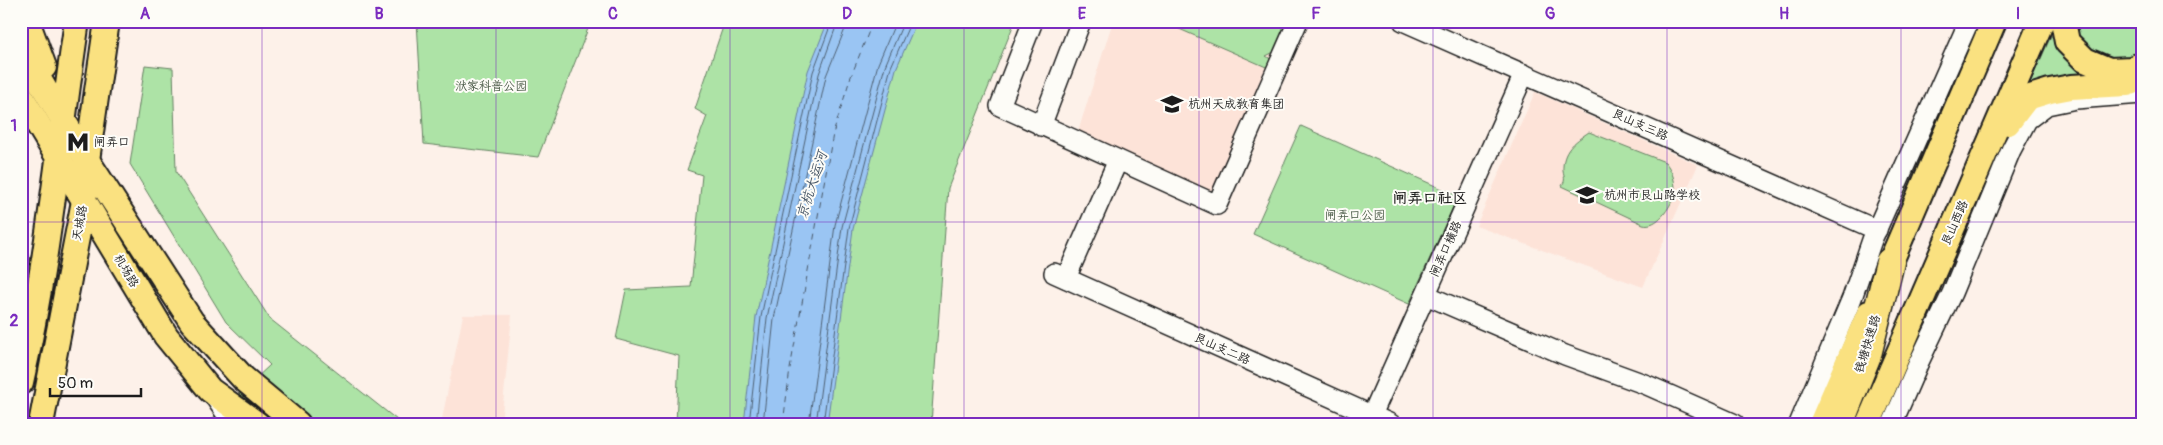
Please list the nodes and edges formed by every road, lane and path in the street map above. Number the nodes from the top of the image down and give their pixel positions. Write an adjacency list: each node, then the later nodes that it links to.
1 (27, 21): 18 (main road)
2 (76, 21): 18 (main road)
3 (107, 21): 22 (main road, 天城路)
4 (1033, 21): 19 (street)
5 (1081, 21): 19 (street)
6 (1298, 21): 23 (street)
7 (1403, 21): 14 (street, 艮山支三路)
8 (1969, 21): 25 (street)
9 (1994, 21): 26 (main road)
10 (2042, 21): 20 (main road, 艮山西路)
11 (2063, 21): 13 (main road)
12 (21, 49): 18 (main road)
13 (2142, 64)
14 (1524, 74): 25 (street, 艮山支三路); 27 (street, 闸弄口横路)
15 (2142, 78): 20 (main road)
16 (2142, 94): 42 (street)
17 (21, 96): 21 (main road, 机场路)
18 (62, 118): 21 (main road); 22 (main road)
19 (1041, 126): 23 (street)
20 (1986, 152): 41 (main road, 艮山西路)
21 (59, 159): 24 (main road, 机场路); 28 (main road)
22 (87, 160): 24 (main road, 天城路); 35 (main road)
23 (1118, 160): 31 (street, 艮山支二路)
24 (84, 201): 30 (main road, 机场路); 32 (main road, 天城路)
25 (1877, 230): 38 (street)
26 (1890, 262): 39 (main road); 40 (highway, 钱塘快速路)
27 (1426, 295): 31 (street, 闸弄口横路); 37 (street)
28 (27, 325): 29 (main road)
29 (21, 382)
30 (210, 390): 33 (street); 34 (main road, 机场路)
31 (1370, 420): 36 (street, 艮山支二路)
32 (41, 424)
33 (233, 424)
34 (257, 424)
35 (298, 424)
36 (1391, 424)
37 (1735, 424)
38 (1799, 424)
39 (1821, 424)
40 (1839, 424)
41 (1868, 424)
42 (1892, 424)

